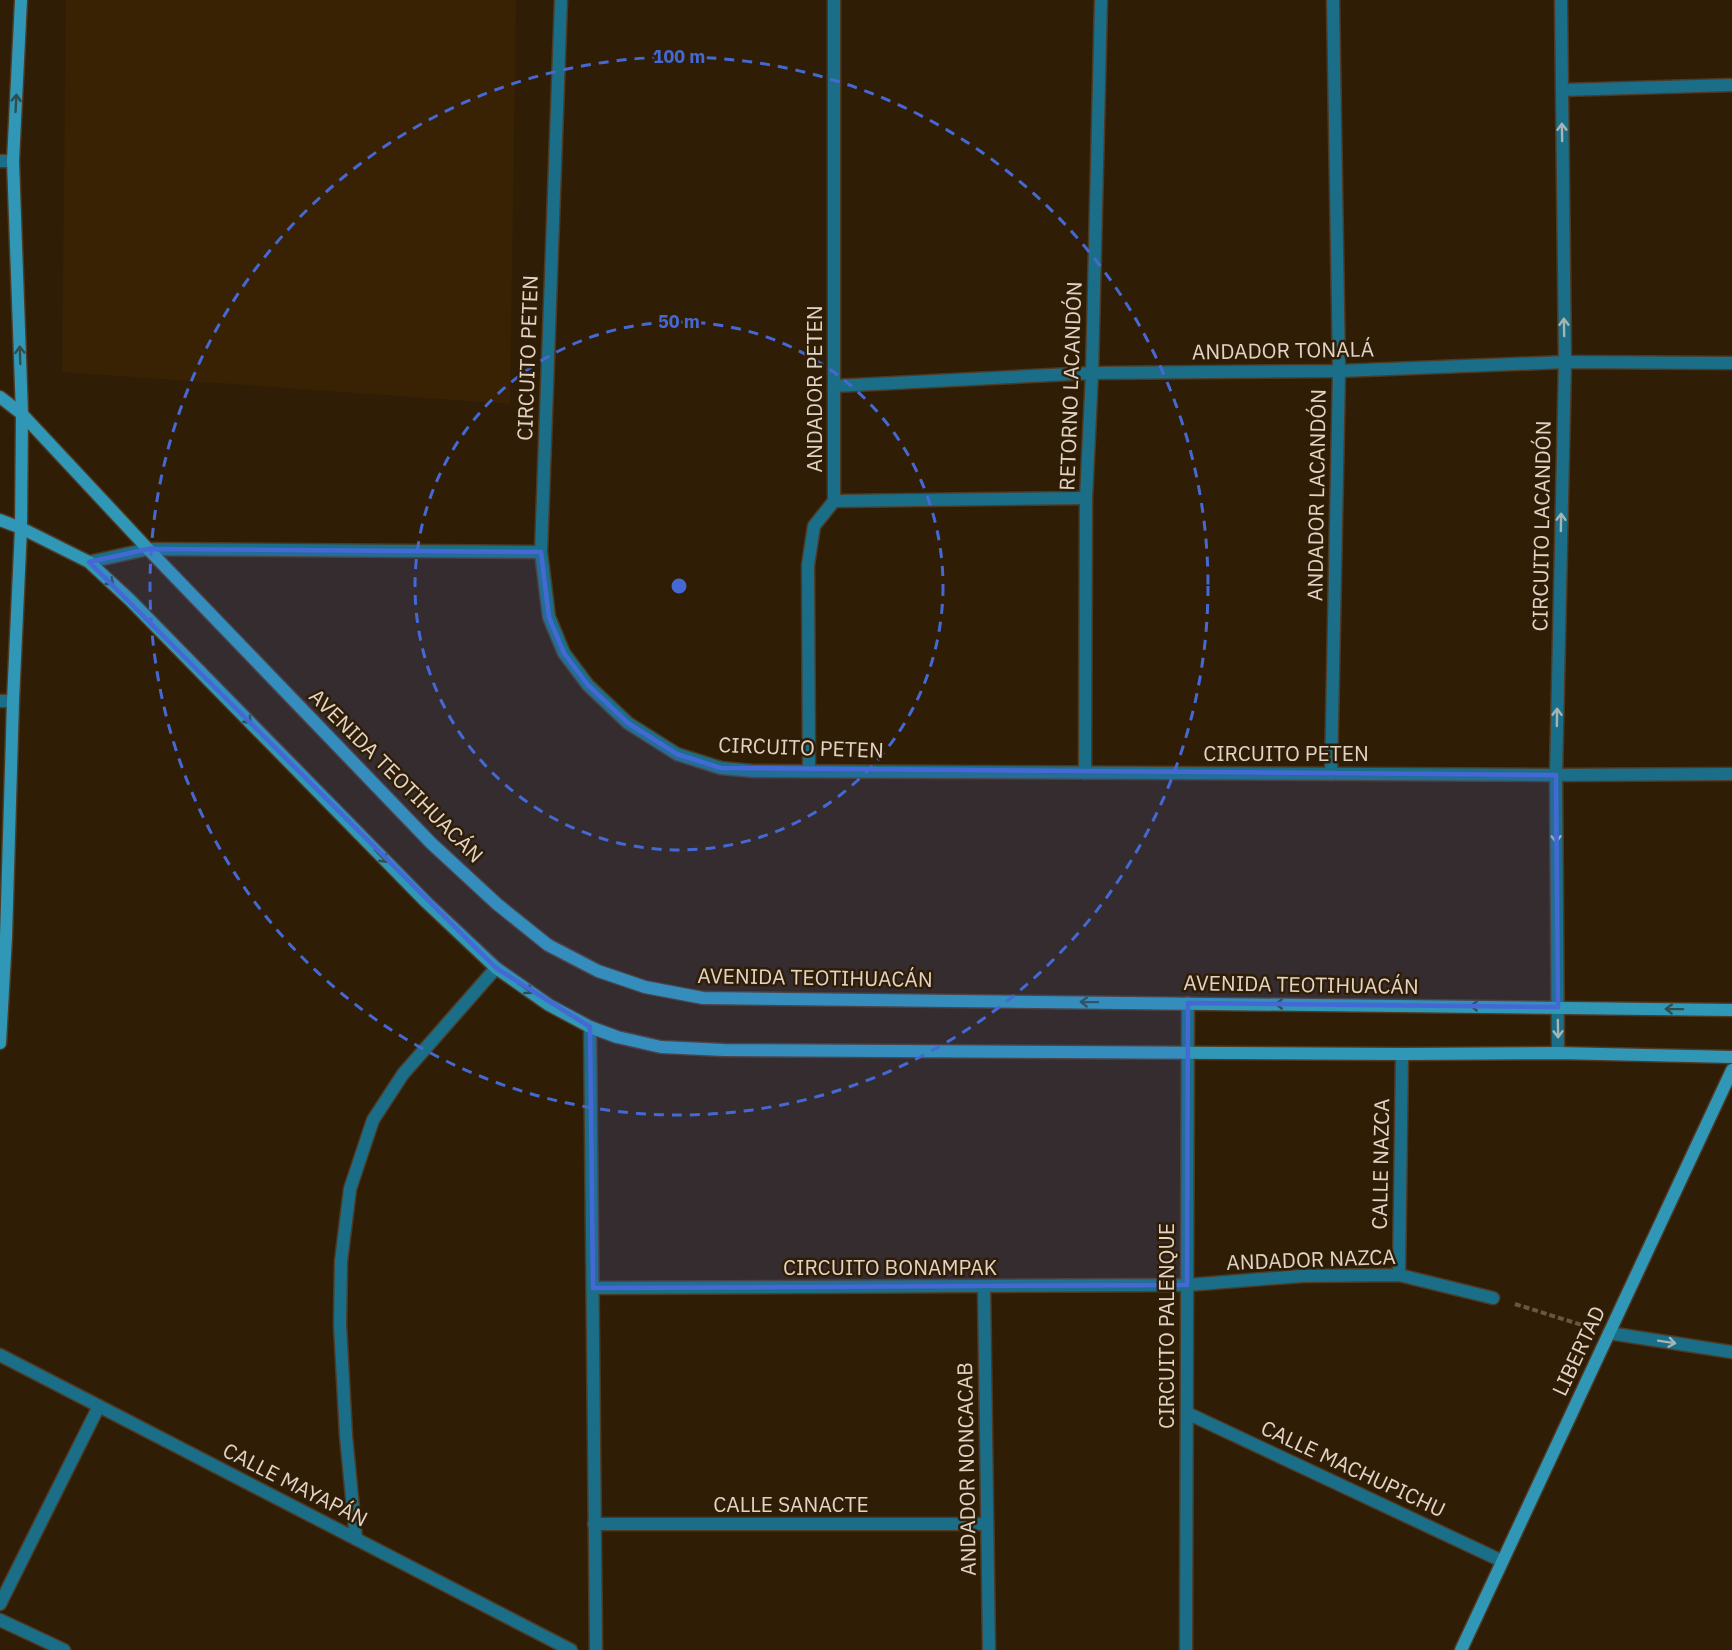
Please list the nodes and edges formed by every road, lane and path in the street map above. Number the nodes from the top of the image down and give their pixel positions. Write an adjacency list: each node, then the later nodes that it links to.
1 (21, 0): 9 (street, one-way to 1)
2 (561, 0): 22 (street, CIRCUITO PETEN)
3 (834, 0): 14 (street, ANDADOR PETEN)
4 (1101, 0): 13 (street, RETORNO LACANDÓN)
5 (1333, 0): 12 (street, ANDADOR LACANDÓN)
6 (1561, 0): 8 (street, CIRCUITO LACANDÓN)
7 (1732, 85): 8 (street)
8 (1562, 90): 10 (street, CIRCUITO LACANDÓN, one-way to 8)
9 (6, 161): 16 (street, one-way to 9)
10 (1565, 362): 11 (street, ANDADOR TONALÁ); 12 (street, ANDADOR TONALÁ); 29 (street, CIRCUITO LACANDÓN, one-way to 10)
11 (1732, 363)
12 (1339, 371): 13 (street, ANDADOR TONALÁ); 27 (street, ANDADOR LACANDÓN)
13 (1092, 373): 14 (street, ANDADOR TONALÁ); 17 (street, RETORNO LACANDÓN)
14 (834, 386): 18 (street, ANDADOR PETEN)
15 (0, 397): 16 (street, AVENIDA TEOTIHUACÁN)
16 (22, 414): 20 (street); 21 (street, AVENIDA TEOTIHUACÁN)
17 (1086, 498): 18 (street); 26 (street, RETORNO LACANDÓN)
18 (834, 501): 25 (street, ANDADOR PETEN)
19 (0, 520): 20 (street)
20 (21, 528): 23 (street); 24 (street)
21 (148, 549): 22 (street); 23 (street); 31 (street, AVENIDA TEOTIHUACÁN, one-way to 21)
22 (541, 552): 25 (street, CIRCUITO PETEN)
23 (89, 562): 30 (street, one-way to 30)
24 (6, 701): 35 (street)
25 (809, 771): 26 (street, CIRCUITO PETEN)
26 (1085, 773): 27 (street, CIRCUITO PETEN)
27 (1331, 774): 29 (street, CIRCUITO PETEN)
28 (1732, 774): 29 (street, CIRCUITO PETEN)
29 (1556, 776): 32 (street, CIRCUITO LACANDÓN, one-way to 32)
30 (496, 968): 34 (street, one-way to 34); 53 (street)
31 (1188, 1003): 32 (street, AVENIDA TEOTIHUACÁN, one-way to 31); 36 (street, CIRCUITO PALENQUE)
32 (1558, 1007): 33 (street, AVENIDA TEOTIHUACÁN, one-way to 32); 37 (street, CIRCUITO LACANDÓN, one-way to 37)
33 (1732, 1010)
34 (590, 1027): 36 (street); 44 (street)
35 (0, 1043)
36 (1187, 1052): 38 (street); 42 (street, CIRCUITO PALENQUE)
37 (1558, 1053): 38 (street); 39 (street)
38 (1402, 1054): 41 (street, CALLE NAZCA)
39 (1732, 1057)
40 (1732, 1070): 46 (street, LIBERTAD)
41 (1399, 1275): 42 (street, ANDADOR NAZCA); 45 (street, ANDADOR NAZCA)
42 (1187, 1285): 43 (street, CIRCUITO BONAMPAK); 50 (street, CIRCUITO PALENQUE)
43 (984, 1287): 44 (street, CIRCUITO BONAMPAK); 52 (street, ANDADOR NONCACAB)
44 (593, 1288): 51 (street)
45 (1493, 1298): 46 (path)
46 (1609, 1333): 47 (street, one-way to 47); 54 (street, LIBERTAD)
47 (1732, 1352)
48 (0, 1355): 49 (street, CALLE MAYAPÁN)
49 (99, 1406): 53 (street, CALLE MAYAPÁN); 55 (street)
50 (1187, 1413): 54 (street, CALLE MACHUPICHU); 61 (street, CIRCUITO PALENQUE)
51 (594, 1524): 52 (street, CALLE SANACTE); 59 (street)
52 (987, 1524): 60 (street, ANDADOR NONCACAB)
53 (356, 1539): 58 (street, CALLE MAYAPÁN)
54 (1502, 1561): 62 (street, LIBERTAD)
55 (0, 1604)
56 (0, 1620): 57 (street)
57 (64, 1650)
58 (571, 1650)
59 (596, 1650)
60 (989, 1650)
61 (1186, 1650)
62 (1461, 1650)

